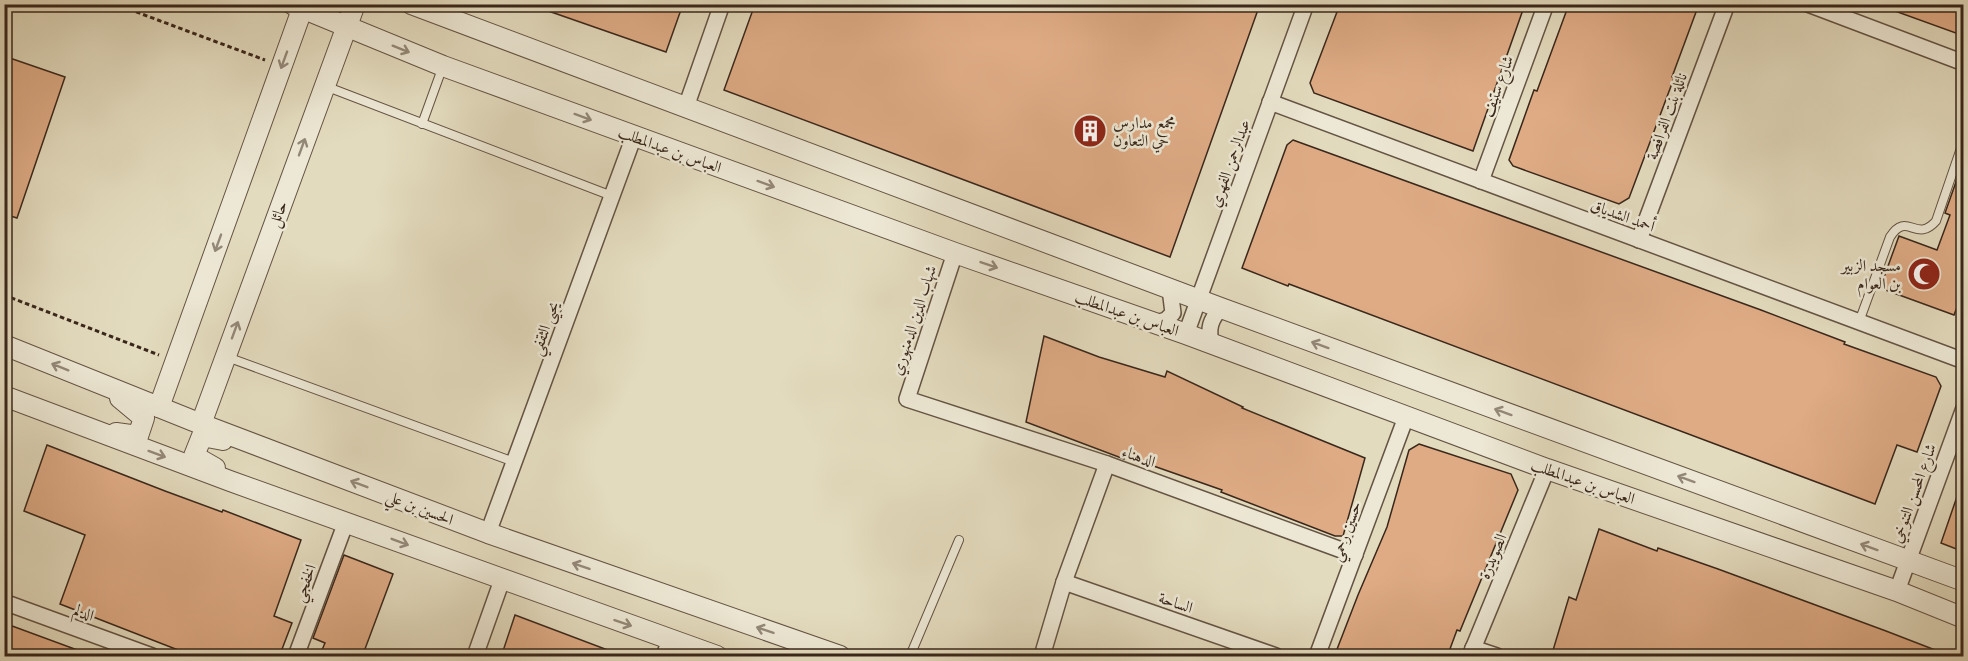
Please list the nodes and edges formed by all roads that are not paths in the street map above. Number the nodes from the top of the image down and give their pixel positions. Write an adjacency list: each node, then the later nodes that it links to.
1 (355, 4): 9 (street, حائل)
2 (411, 4): 14 (street)
3 (722, 4): 14 (street)
4 (1306, 4): 13 (street, عبدالرحمن الفهري)
5 (1546, 4): 18 (street, شارع ستيف)
6 (1727, 4): 20 (street, نائلة بنت الفرافصة)
7 (1808, 4): 10 (street)
8 (299, 6): 9 (street, العباس بن عبدالمطلب); 35 (street, one-way to 35)
9 (346, 27): 11 (street, العباس بن عبدالمطلب, one-way to 11); 12 (street, حائل)
10 (1964, 63)
11 (443, 66): 15 (lane); 16 (street, العباس بن عبدالمطلب, one-way to 16)
12 (324, 86): 15 (lane); 30 (street, حائل, one-way to 12)
13 (1270, 102): 18 (street, أحمد الشدياق); 23 (street, عبدالرحمن الفهري)
14 (686, 107): 22 (street)
15 (422, 124): 19 (lane)
16 (634, 136): 19 (street, يحيى الثقفي); 21 (street, العباس بن عبدالمطلب, one-way to 21)
17 (1964, 151): 25 (lane)
18 (1481, 181): 20 (street, أحمد الشدياق)
19 (612, 196): 41 (street, يحيى الثقفي)
20 (1639, 240): 25 (street, أحمد الشدياق)
21 (955, 253): 26 (street, العباس بن عبدالمطلب, one-way to 26); 34 (street, شهاب الدين الدمنهوري)
22 (1170, 289): 23 (street); 26 (street)
23 (1197, 299): 24 (street); 27 (street, عبدالرحمن الفهري)
24 (1221, 308): 28 (street); 49 (street, one-way to 24)
25 (1859, 322): 31 (street, أحمد الشدياق)
26 (1156, 323): 27 (street, العباس بن عبدالمطلب)
27 (1186, 334): 28 (street, العباس بن عبدالمطلب)
28 (1211, 344): 37 (street, العباس بن عبدالمطلب)
29 (4, 345): 32 (street, الحسين بن علي, one-way to 29)
30 (226, 356): 38 (street, حائل); 41 (lane)
31 (1964, 361)
32 (101, 383): 35 (street, الحسين بن علي); 39 (street)
33 (4, 396): 39 (street)
34 (907, 399): 42 (street, الدهناء)
35 (159, 408): 38 (street, الحسين بن علي)
36 (1964, 408): 49 (street, شارع المحسن التنوخي)
37 (1406, 417): 43 (street, العباس بن عبدالمطلب); 48 (street, حسين رحمي)
38 (201, 424): 40 (street, الحسين بن علي)
39 (90, 429): 44 (street, one-way to 44)
40 (261, 447): 44 (street); 46 (street, الحسين بن علي, one-way to 40)
41 (514, 462): 46 (street, يحيى الثقفي)
42 (1107, 464): 48 (street, الدهناء); 52 (street)
43 (1547, 469): 53 (street, العباس بن عبدالمطلب); 57 (street, الصويدرة)
44 (245, 486): 45 (street)
45 (346, 522): 50 (street, one-way to 50); 59 (street, الخفجي)
46 (488, 533): 62 (street, الحسين بن علي, one-way to 46)
47 (959, 540): 63 (lane)
48 (1355, 555): 66 (street, حسين رحمي)
49 (1908, 561): 51 (street); 53 (street, شارع المحسن التنوخي)
50 (502, 580): 56 (street, one-way to 56); 60 (street)
51 (1964, 581)
52 (1064, 582): 64 (street); 65 (street, الساحة)
53 (1897, 591): 55 (street, العباس بن عبدالمطلب)
54 (4, 602): 58 (street, الدلم)
55 (1964, 618)
56 (667, 648): 61 (street)
57 (1471, 652): 67 (street)
58 (152, 657)
59 (296, 657)
60 (475, 657)
61 (717, 657)
62 (840, 657)
63 (910, 657)
64 (1042, 657)
65 (1276, 657)
66 (1317, 657)
67 (1497, 657)

